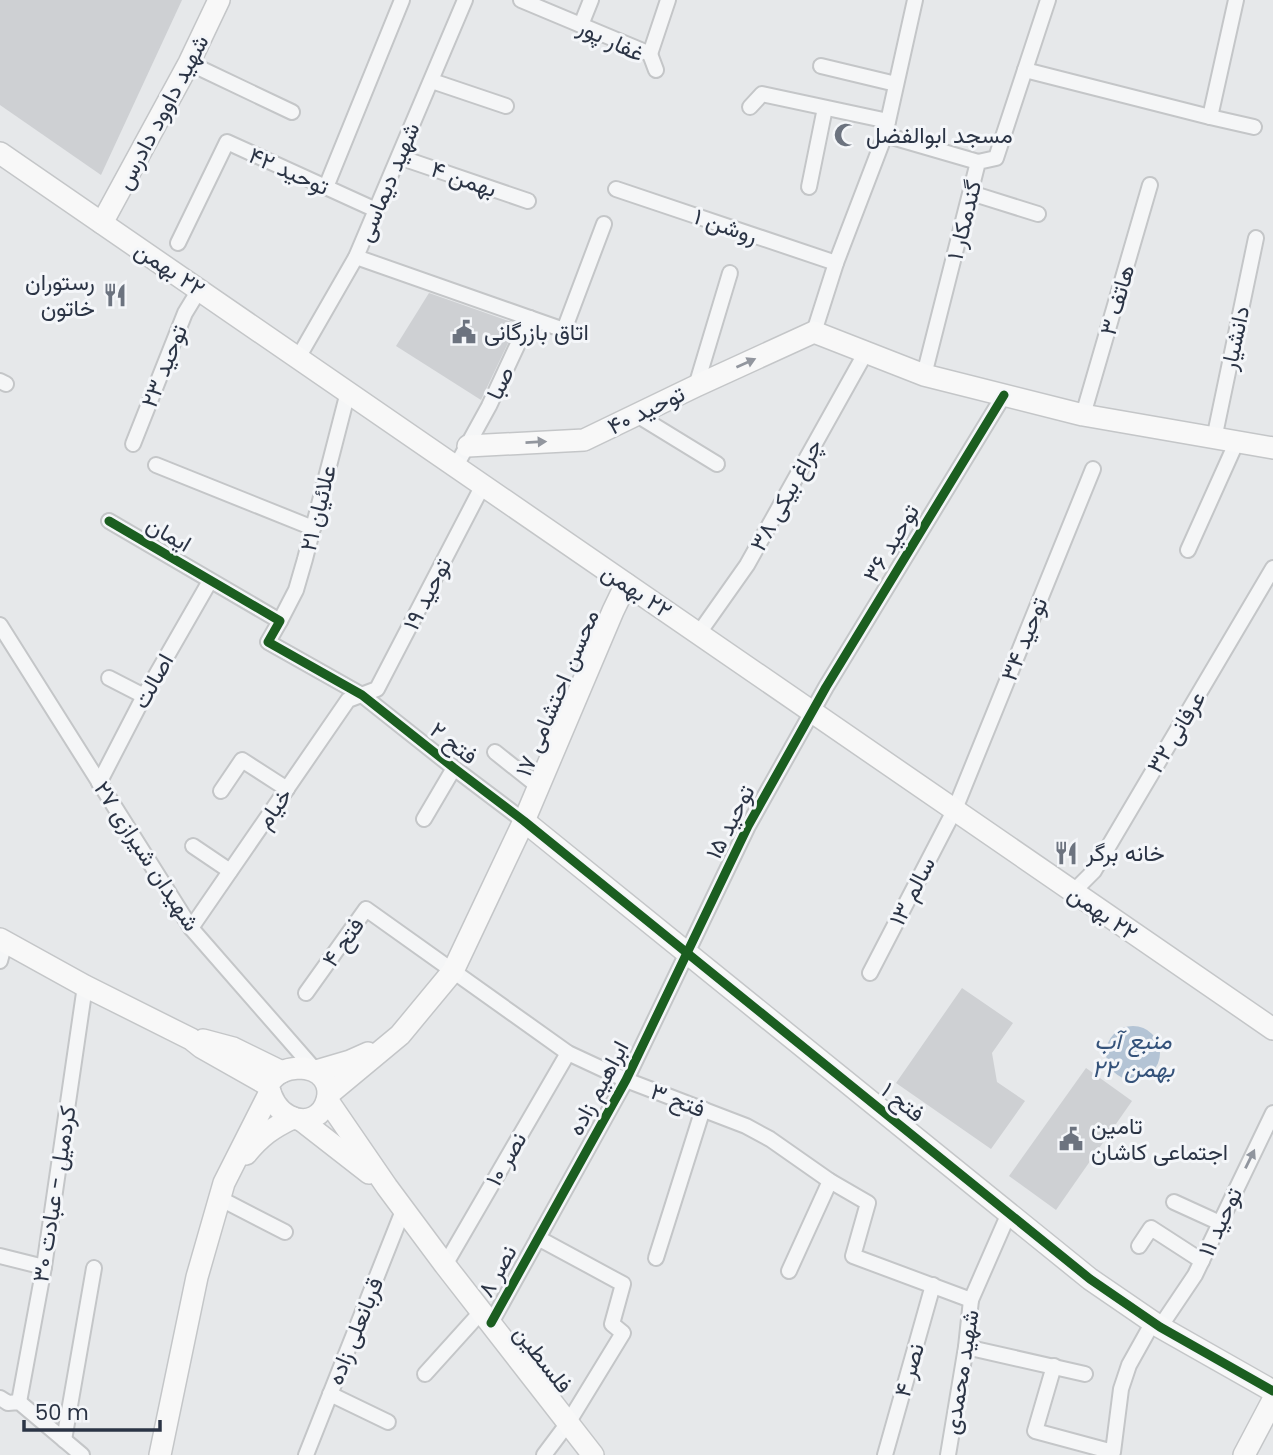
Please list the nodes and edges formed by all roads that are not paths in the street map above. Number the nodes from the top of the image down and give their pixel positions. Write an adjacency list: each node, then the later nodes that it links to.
1 (219, 0): 12 (street, شهید داوود دادرس)
2 (402, 0): 29 (street)
3 (465, 0): 16 (street, شهید دیماسی)
4 (521, 0): 10 (street, غفار پور)
5 (591, 0): 10 (street)
6 (668, 0): 11 (street)
7 (915, 0): 17 (street)
8 (1048, 0): 15 (street, گندمکار ۱)
9 (1236, 0): 22 (street)
10 (581, 25): 11 (street, غفار پور)
11 (650, 54): 14 (street, غفار پور)
12 (189, 63): 21 (street); 36 (street, شهید داوود دادرس)
13 (821, 66): 17 (street)
14 (656, 70)
15 (1025, 70): 22 (street); 27 (street, گندمکار ۱)
16 (432, 81): 18 (street); 26 (street, شهید دیماسی)
17 (896, 84): 24 (street)
18 (506, 106)
19 (750, 107): 20 (street)
20 (825, 108): 24 (street); 30 (street)
21 (292, 112)
22 (1210, 117): 23 (street)
23 (1254, 127)
24 (886, 128): 27 (street); 41 (street)
25 (0, 153): 36 (street, ٢٢ بهمن)
26 (400, 157): 33 (street, بهمن ۴); 34 (street, شهید دیماسی)
27 (978, 162): 32 (street, گندمکار ۱)
28 (1150, 185): 53 (street, هاتف ۳)
29 (326, 187): 34 (street, توحید ۴۲); 39 (street, توحید ۴۲)
30 (809, 187)
31 (616, 189): 41 (street, روشن ۱)
32 (971, 193): 35 (street); 48 (street, گندمکار ۱)
33 (528, 201)
34 (376, 210): 40 (street, شهید دیماسی)
35 (1038, 214)
36 (102, 223): 43 (street, ٢٢ بهمن)
37 (604, 224): 44 (street)
38 (1256, 238): 54 (street, دانشیار)
39 (178, 243)
40 (356, 257): 44 (street); 47 (street, شهید دیماسی)
41 (836, 263): 45 (street)
42 (730, 273): 49 (street)
43 (199, 290): 47 (street, ٢٢ بهمن); 56 (street, توحید ۲۳)
44 (530, 318): 57 (street, صبا)
45 (814, 332): 46 (street); 49 (street, توحید ۴۰, one-way to 45)
46 (866, 352): 48 (street); 72 (street, چراغ بیکی ۳۸)
47 (298, 358): 50 (street, ٢٢ بهمن)
48 (924, 375): 51 (street)
49 (696, 386): 52 (street, توحید ۴۰)
50 (348, 392): 61 (street, ٢٢ بهمن); 65 (street, علائیان ۲۱)
51 (1004, 395): 53 (street); 76 (street, توحید ۳۶)
52 (637, 415): 57 (street, توحید ۴۰, one-way to 52); 59 (street)
53 (1083, 415): 54 (street)
54 (1214, 439): 55 (street)
55 (1237, 441): 58 (street); 66 (street)
56 (133, 444)
57 (468, 446): 61 (street, صبا)
58 (1273, 448)
59 (717, 464)
60 (156, 466): 65 (street)
61 (456, 466): 63 (street, ٢٢ بهمن)
62 (1093, 469): 83 (street, توحید ۳۴)
63 (484, 485): 69 (street, ٢٢ بهمن); 74 (street, توحید ۱۹)
64 (109, 522): 68 (street, ایمان)
65 (313, 528): 70 (street, علائیان ۲۱)
66 (1188, 550)
67 (1273, 568): 88 (street, عرفانی ۳۲)
68 (210, 581): 70 (street, ایمان); 75 (street, اصالت)
69 (626, 584): 72 (street, ٢٢ بهمن); 80 (street, محسن احتشامی ۱۷)
70 (280, 621): 74 (street, فتح ۲)
71 (0, 625): 79 (street, شهیدان شیرازی ۲۷)
72 (699, 633): 76 (street, ٢٢ بهمن)
73 (109, 678): 75 (street)
74 (362, 695): 78 (street, فتح ۲); 81 (street, خیام)
75 (144, 696): 79 (street, اصالت)
76 (812, 711): 83 (street, ٢٢ بهمن); 91 (street, توحید ۱۵)
77 (495, 752): 80 (street)
78 (454, 768): 84 (street); 85 (street, فتح ۲)
79 (99, 783): 89 (street, شهیدان شیرازی ۲۷)
80 (539, 787): 85 (street, محسن احتشامی ۱۷)
81 (287, 789): 82 (street); 87 (street, خیام)
82 (220, 790)
83 (955, 809): 88 (street, ٢٢ بهمن); 93 (street, سالم ۱۳)
84 (424, 819)
85 (524, 821): 91 (street, فتح ۱); 92 (street, محسن احتشامی ۱۷)
86 (193, 846): 87 (street)
87 (230, 872): 89 (street, خیام)
88 (1074, 891): 96 (street, ٢٢ بهمن)
89 (191, 928): 99 (street, شهیدان شیرازی ۲۷)
90 (2, 947): 94 (street)
91 (687, 953): 100 (street, ابراهیم زاده); 111 (street, فتح ۱)
92 (453, 971): 95 (street, فتح ۴); 97 (street, محسن احتشامی ۱۷); 98 (street, فتح ۳)
93 (870, 973)
94 (85, 986): 101 (street); 120 (street, کردمیل - عبادت ۳۰)
95 (306, 993)
96 (1273, 1029)
97 (400, 1035): 99 (street, محسن احتشامی ۱۷); 102 (street, محسن احتشامی ۱۷)
98 (568, 1053): 100 (street, فتح ۳); 119 (street, نصر ۱۰)
99 (316, 1071): 101 (street); 102 (street)
100 (626, 1080): 103 (street, فتح ۳); 114 (street, ابراهیم زاده)
101 (273, 1083): 105 (street); 108 (street)
102 (328, 1098): 105 (street); 107 (street)
103 (703, 1109): 106 (street, فتح ۳); 117 (street)
104 (1273, 1113): 112 (street, توحید ۱۱, one-way to 104)
105 (297, 1119): 107 (street); 108 (street)
106 (830, 1181): 122 (street); 123 (street, فتح ۳)
107 (387, 1187): 110 (street, فلسطین)
108 (221, 1191): 113 (street); 142 (street)
109 (1174, 1202): 112 (street)
110 (404, 1208): 119 (street, فلسطین); 132 (street, قربانعلی زاده)
111 (1009, 1213): 124 (street, شهید محمدی); 126 (street, فتح ۱)
112 (1220, 1223): 118 (street, توحید ۱۱)
113 (285, 1232)
114 (538, 1238): 125 (street, نصر ۸); 137 (street)
115 (1139, 1246): 118 (street)
116 (0, 1256): 120 (street)
117 (656, 1258)
118 (1202, 1261): 126 (street, توحید ۱۱)
119 (444, 1265): 125 (street, فلسطین)
120 (44, 1267): 135 (street, کردمیل - عبادت ۳۰)
121 (94, 1268): 138 (street)
122 (789, 1271)
123 (933, 1285): 124 (street); 145 (street, نصر ۴)
124 (971, 1300): 127 (street, شهید محمدی)
125 (486, 1317): 129 (street, نصر ۸); 137 (street, فلسطین)
126 (1157, 1324): 131 (street, فتح ۱); 139 (street, توحید ۱۱)
127 (966, 1347): 128 (street); 146 (street, شهید محمدی)
128 (1054, 1366): 130 (street); 139 (street)
129 (425, 1374)
130 (1085, 1374)
131 (1273, 1391)
132 (330, 1394): 136 (street); 140 (street, قربانعلی زاده)
133 (0, 1398): 135 (street)
134 (1273, 1400): 147 (street)
135 (19, 1402): 138 (street)
136 (388, 1422)
137 (568, 1423): 143 (street); 144 (street, فلسطین)
138 (64, 1440): 141 (street)
139 (1100, 1452)
140 (312, 1453)
141 (82, 1455)
142 (160, 1455)
143 (544, 1455)
144 (593, 1455)
145 (885, 1455)
146 (948, 1455)
147 (1244, 1455)

